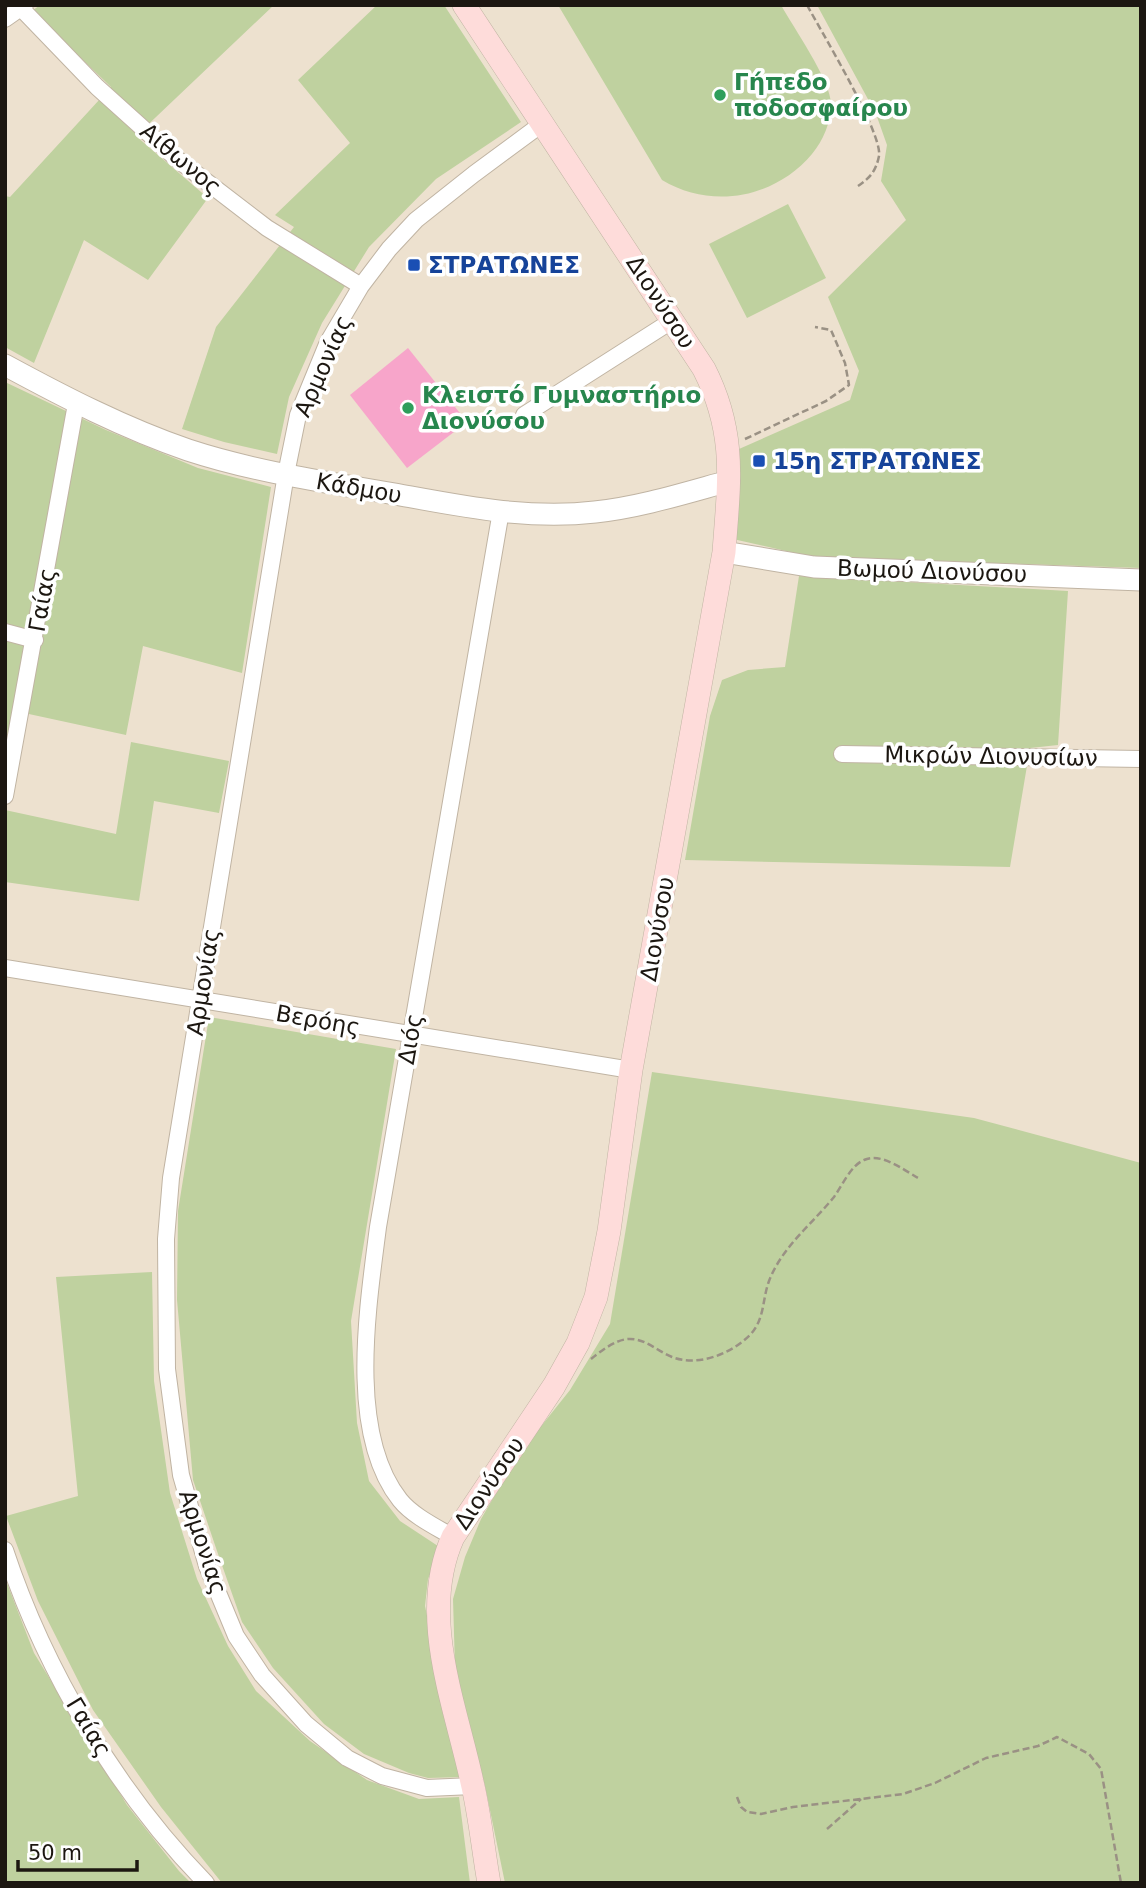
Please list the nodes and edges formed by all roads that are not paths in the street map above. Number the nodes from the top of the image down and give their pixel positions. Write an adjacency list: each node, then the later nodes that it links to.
1 (464, 5): 4 (main road, Διονύσου)
2 (21, 6): 3 (street); 5 (street, Αίθωνος)
3 (5, 19)
4 (543, 123): 5 (street, Αρμονίας); 6 (main road, Διονύσου)
5 (361, 286): 10 (street, Αρμονίας)
6 (673, 320): 9 (street); 11 (main road, Διονύσου)
7 (5, 365): 8 (street, Κάδμου)
8 (76, 404): 10 (street, Κάδμου); 16 (street, Γαίας)
9 (524, 415)
10 (286, 474): 12 (street, Κάδμου); 21 (street, Αρμονίας)
11 (729, 481): 12 (street, Κάδμου); 13 (main road, Διονύσου)
12 (500, 512): 22 (street, Διός)
13 (724, 552): 14 (street, Βωμού Διονύσου); 23 (main road, Διονύσου)
14 (1141, 580)
15 (5, 632): 16 (street)
16 (34, 640): 19 (street, Γαίας)
17 (842, 754): 18 (street, Μικρών Διονυσίων)
18 (1141, 759)
19 (5, 796)
20 (5, 968): 21 (street, Βερόης)
21 (200, 999): 22 (street, Βερόης); 26 (street, Αρμονίας)
22 (411, 1035): 23 (street, Βερόης); 24 (street, Διός)
23 (631, 1070): 24 (main road, Διονύσου)
24 (453, 1537): 26 (main road, Διονύσου)
25 (5, 1550): 27 (street, Γαίας)
26 (473, 1786): 28 (main road, Διονύσου)
27 (206, 1883)
28 (489, 1883)

